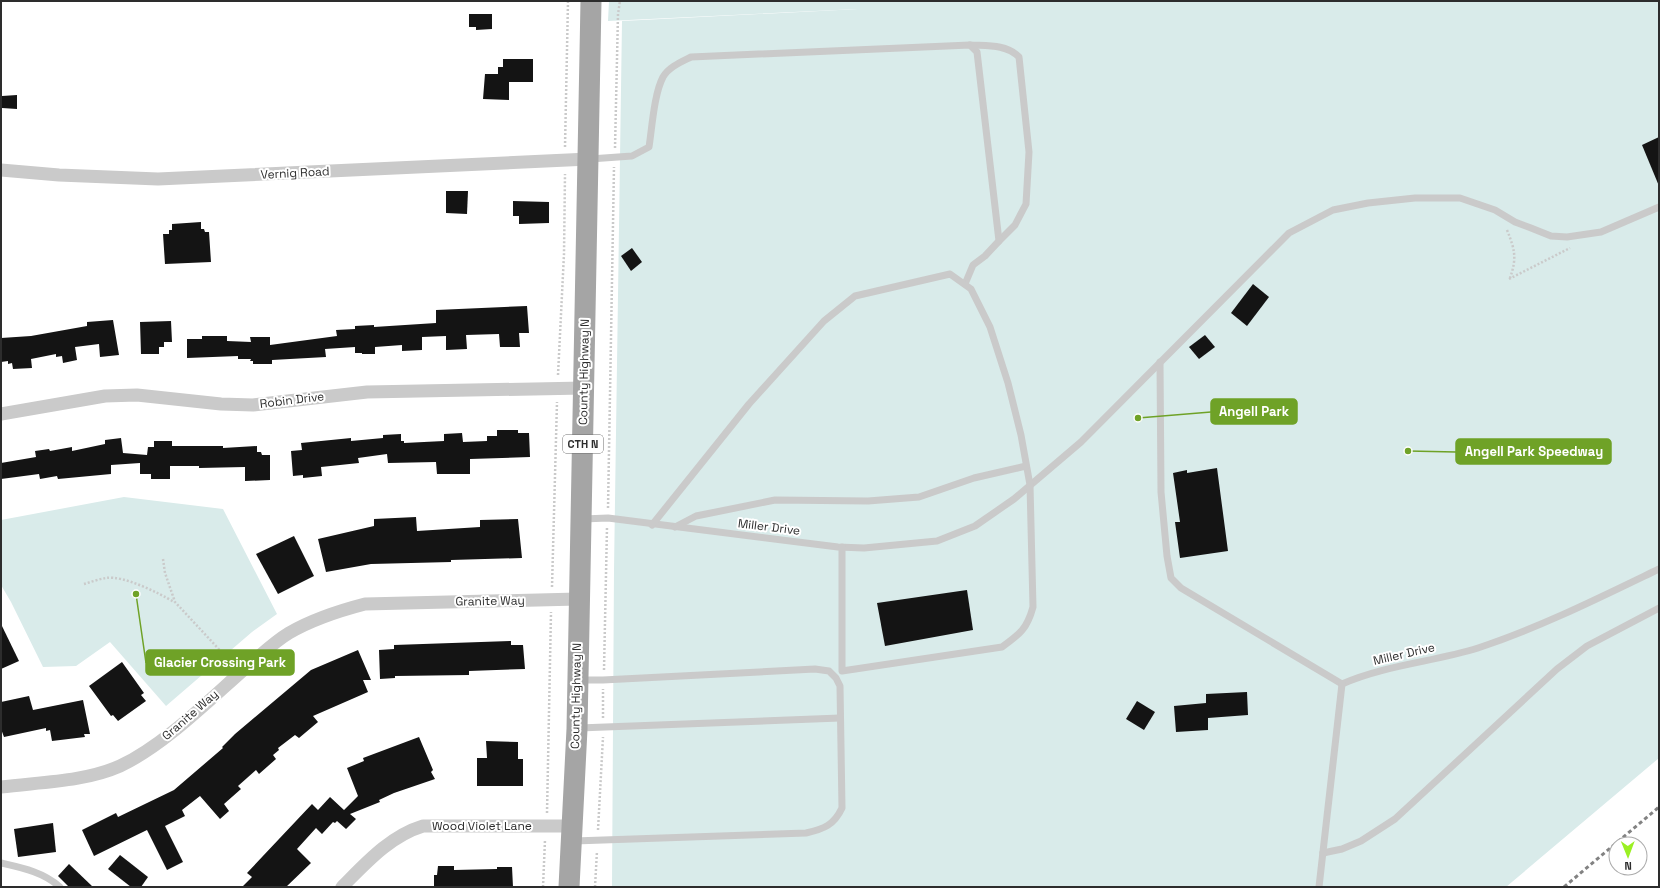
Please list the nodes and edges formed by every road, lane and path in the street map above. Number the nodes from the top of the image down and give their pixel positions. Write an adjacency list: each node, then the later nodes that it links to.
1 (568, 1): 5 (path)
2 (591, 1): 7 (main road, County Highway N / CTH N)
3 (620, 1): 6 (path)
4 (970, 45): 6 (lane); 12 (lane); 12 (lane)
5 (565, 148)
6 (615, 157): 7 (lane); 22 (path)
7 (589, 159): 8 (street, Vernig Road); 17 (main road, County Highway N / CTH N)
8 (1, 170)
9 (565, 172): 16 (path)
10 (1659, 207): 11 (lane, Miller Drive)
11 (1495, 210): 13 (path); 15 (lane, Miller Drive)
12 (999, 240): 14 (lane)
13 (1572, 247)
14 (965, 284): 20 (lane); 24 (lane)
15 (1160, 362): 21 (lane, Miller Drive); 38 (lane)
16 (558, 372)
17 (584, 388): 19 (street, Robin Drive); 23 (main road, County Highway N / CTH N)
18 (556, 406): 30 (path)
19 (1, 414)
20 (1026, 466): 21 (lane); 25 (lane)
21 (1030, 486): 26 (lane, Miller Drive); 26 (lane)
22 (608, 518): 23 (lane, Miller Drive); 24 (lane, Miller Drive); 37 (path)
23 (581, 519): 31 (main road, County Highway N / CTH N)
24 (652, 525): 25 (lane, Miller Drive)
25 (675, 527): 26 (lane, Miller Drive)
26 (842, 547)
27 (163, 559): 32 (path)
28 (1659, 569): 38 (lane, Miller Drive)
29 (84, 584): 32 (path)
30 (552, 585)
31 (578, 599): 36 (main road, County Highway N / CTH N); 42 (street, Granite Way)
32 (175, 602): 35 (path)
33 (1659, 608): 47 (lane)
34 (551, 613): 43 (path)
35 (228, 659)
36 (577, 680): 37 (lane); 41 (main road, County Highway N / CTH N)
37 (603, 680): 39 (lane); 40 (path)
38 (1342, 684): 47 (lane)
39 (840, 718): 40 (lane); 46 (lane)
40 (603, 726): 41 (lane); 46 (path)
41 (576, 728): 44 (main road, County Highway N / CTH N)
42 (1, 787)
43 (546, 812)
44 (572, 833): 46 (lane); 50 (street, Wood Violet Lane); 52 (main road, County Highway N / CTH N)
45 (545, 841): 51 (path)
46 (597, 841): 53 (path)
47 (1323, 853): 54 (lane)
48 (1, 863): 49 (lane)
49 (60, 887)
50 (342, 887)
51 (543, 887)
52 (569, 887)
53 (594, 887)
54 (1319, 887)

